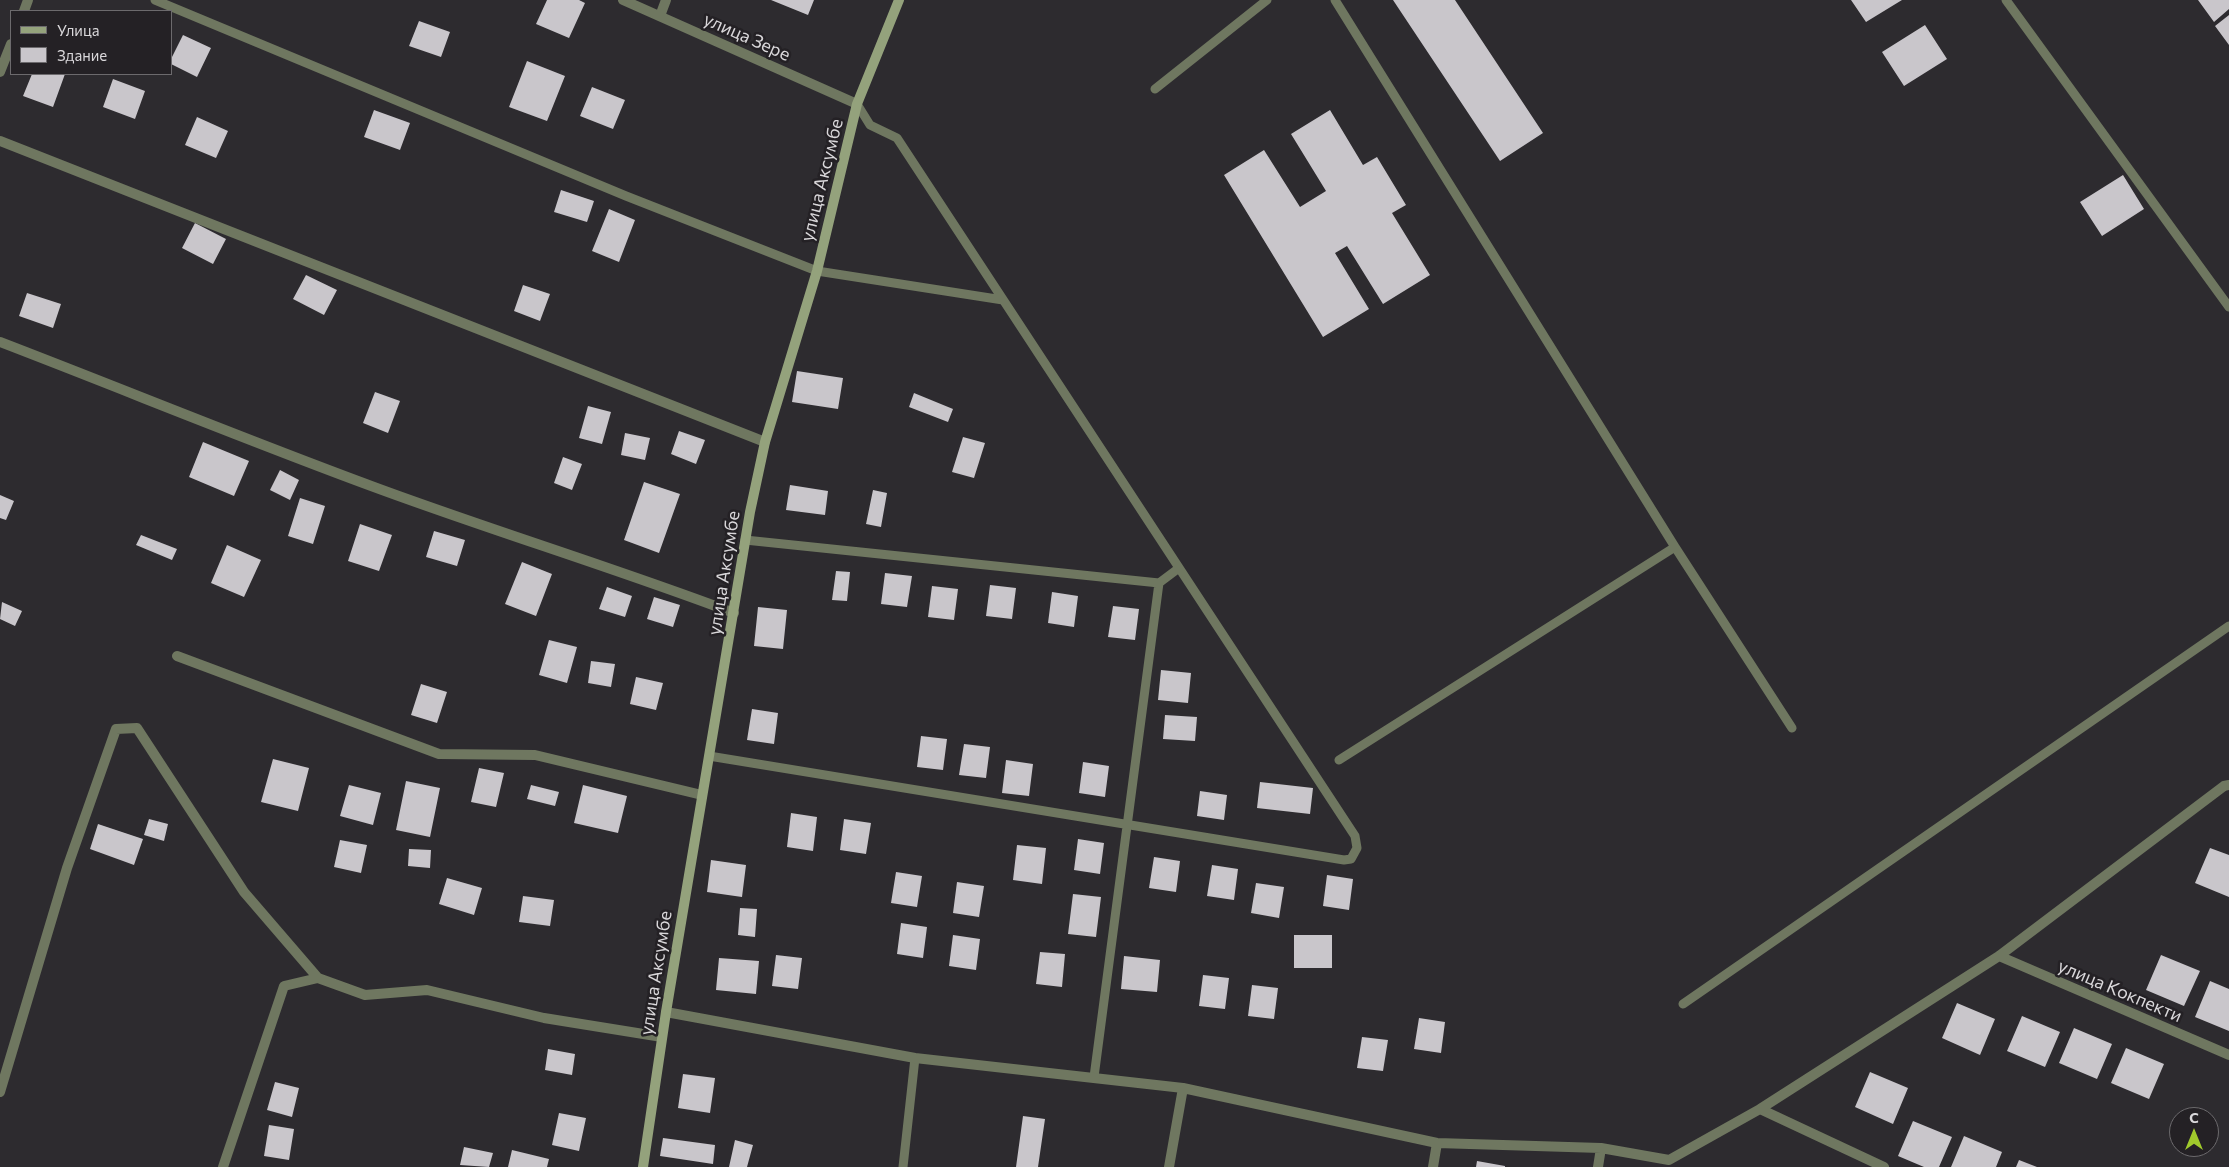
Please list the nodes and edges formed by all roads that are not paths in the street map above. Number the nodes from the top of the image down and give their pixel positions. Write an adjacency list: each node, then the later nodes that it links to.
1 (155, 0): 14 (lane)
2 (623, 0): 8 (street, улица Зере)
3 (666, 0): 8 (street)
4 (899, 0): 12 (main road, улица Аксумбе)
5 (1267, 0): 11 (lane)
6 (1335, 0): 20 (lane)
7 (2006, 0): 16 (lane)
8 (660, 16): 12 (street, улица Зере)
9 (10, 47): 10 (street)
10 (0, 72)
11 (1155, 89)
12 (857, 104): 14 (main road, улица Аксумбе); 15 (lane)
13 (0, 141): 18 (street)
14 (817, 272): 15 (lane); 18 (main road, улица Аксумбе)
15 (1003, 300): 21 (lane)
16 (2229, 307)
17 (0, 342): 23 (street)
18 (765, 442): 19 (main road, улица Аксумбе)
19 (745, 540): 22 (lane); 23 (main road, улица Аксумбе)
20 (1675, 546): 26 (lane); 28 (lane)
21 (1180, 568): 22 (lane); 31 (lane)
22 (1159, 583): 31 (lane)
23 (734, 612): 27 (main road, улица Аксумбе)
24 (2229, 626): 34 (lane)
25 (177, 656): 30 (street)
26 (1792, 728)
27 (709, 756): 30 (main road, улица Аксумбе); 31 (lane)
28 (1339, 760)
29 (2227, 786): 32 (street)
30 (702, 795): 35 (main road, улица Аксумбе)
31 (1128, 823): 39 (lane)
32 (1999, 956): 37 (street, улица Кокпекти); 42 (street)
33 (318, 978): 36 (street); 41 (street); 45 (street)
34 (1683, 1004)
35 (666, 1012): 36 (main road, улица Аксумбе); 38 (street)
36 (662, 1037): 46 (main road, улица Аксумбе)
37 (2229, 1055)
38 (916, 1058): 39 (street); 47 (lane)
39 (1094, 1077): 40 (street)
40 (1183, 1088): 43 (street); 48 (street)
41 (0, 1092)
42 (1760, 1109): 44 (street); 51 (street)
43 (1437, 1143): 44 (street); 49 (street)
44 (1601, 1148): 50 (street)
45 (223, 1167)
46 (643, 1167)
47 (903, 1167)
48 (1169, 1167)
49 (1433, 1167)
50 (1598, 1167)
51 (1884, 1167)

